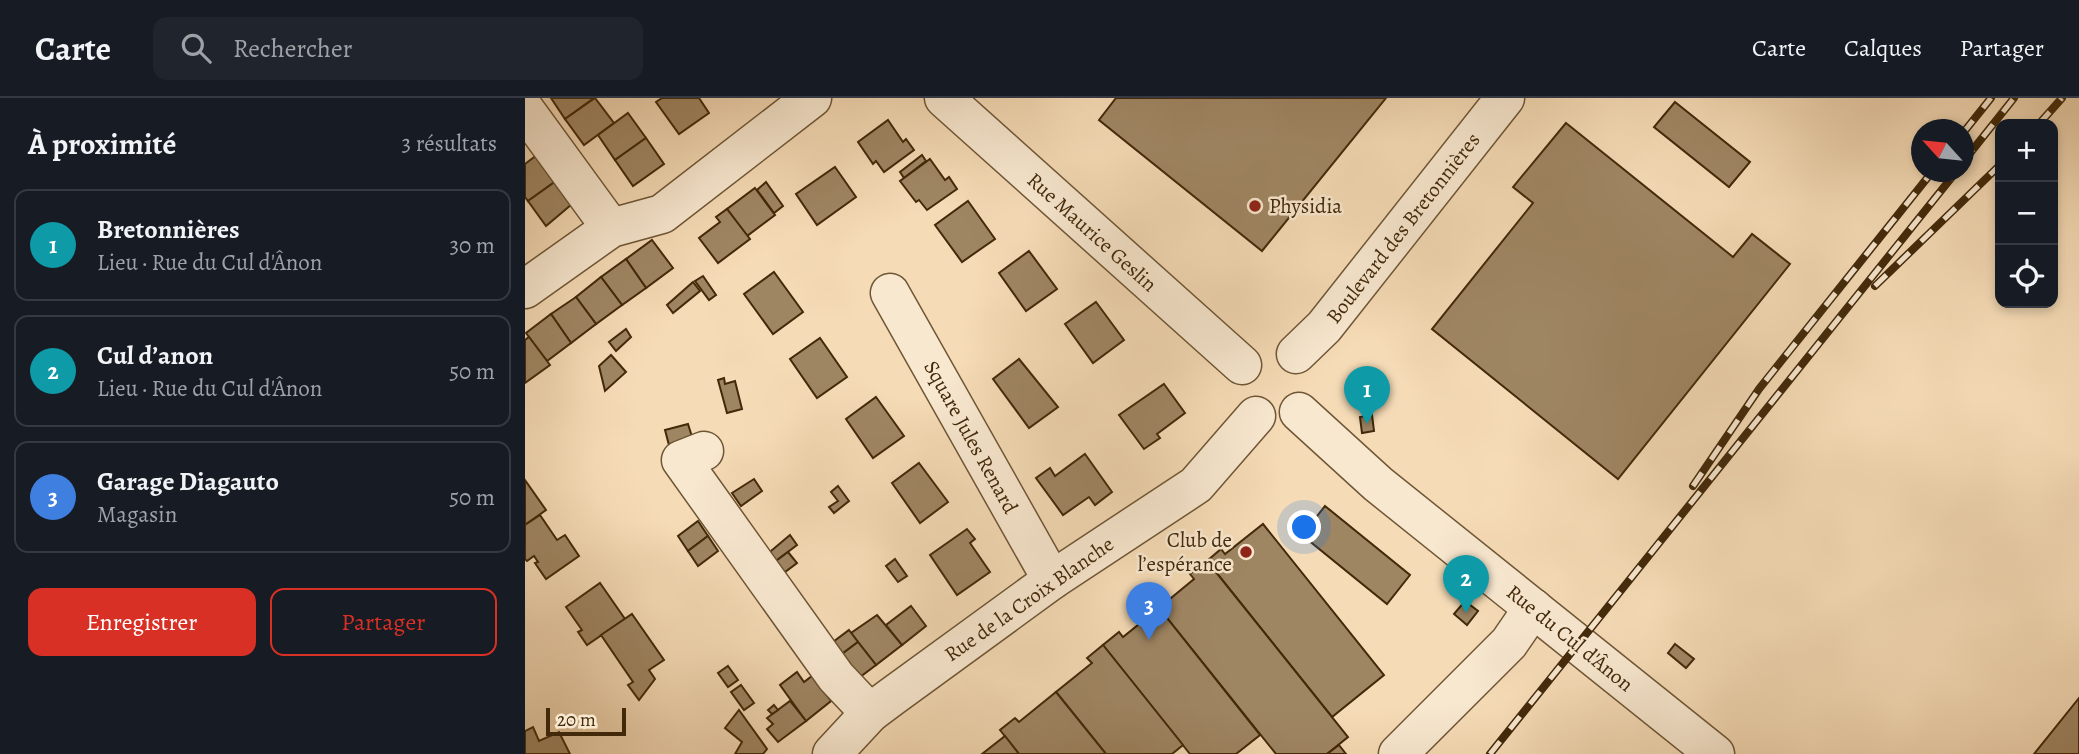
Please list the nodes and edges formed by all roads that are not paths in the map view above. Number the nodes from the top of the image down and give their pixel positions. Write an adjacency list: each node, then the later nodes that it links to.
1 (812, 98): 5 (street)
2 (944, 98): 9 (street, Rue Maurice Geslin)
3 (1505, 98): 8 (street, Boulevard des Bretonnières)
4 (525, 110): 5 (street)
5 (611, 228): 6 (street)
6 (525, 289)
7 (890, 293): 13 (street, Square Jules Renard)
8 (1296, 354): 9 (street); 10 (street)
9 (1242, 365): 11 (street)
10 (1299, 412): 11 (street); 14 (street, Rue du Cul d'Ânon)
11 (1256, 416): 13 (street, Rue de la Croix Blanche)
12 (703, 451): 15 (street)
13 (1052, 580): 15 (street, Rue de la Croix Blanche)
14 (1532, 608): 17 (street); 18 (street, Rue du Cul d'Ânon)
15 (870, 713): 16 (street, Rue de la Croix Blanche)
16 (832, 754)
17 (1398, 754)
18 (1714, 754)

